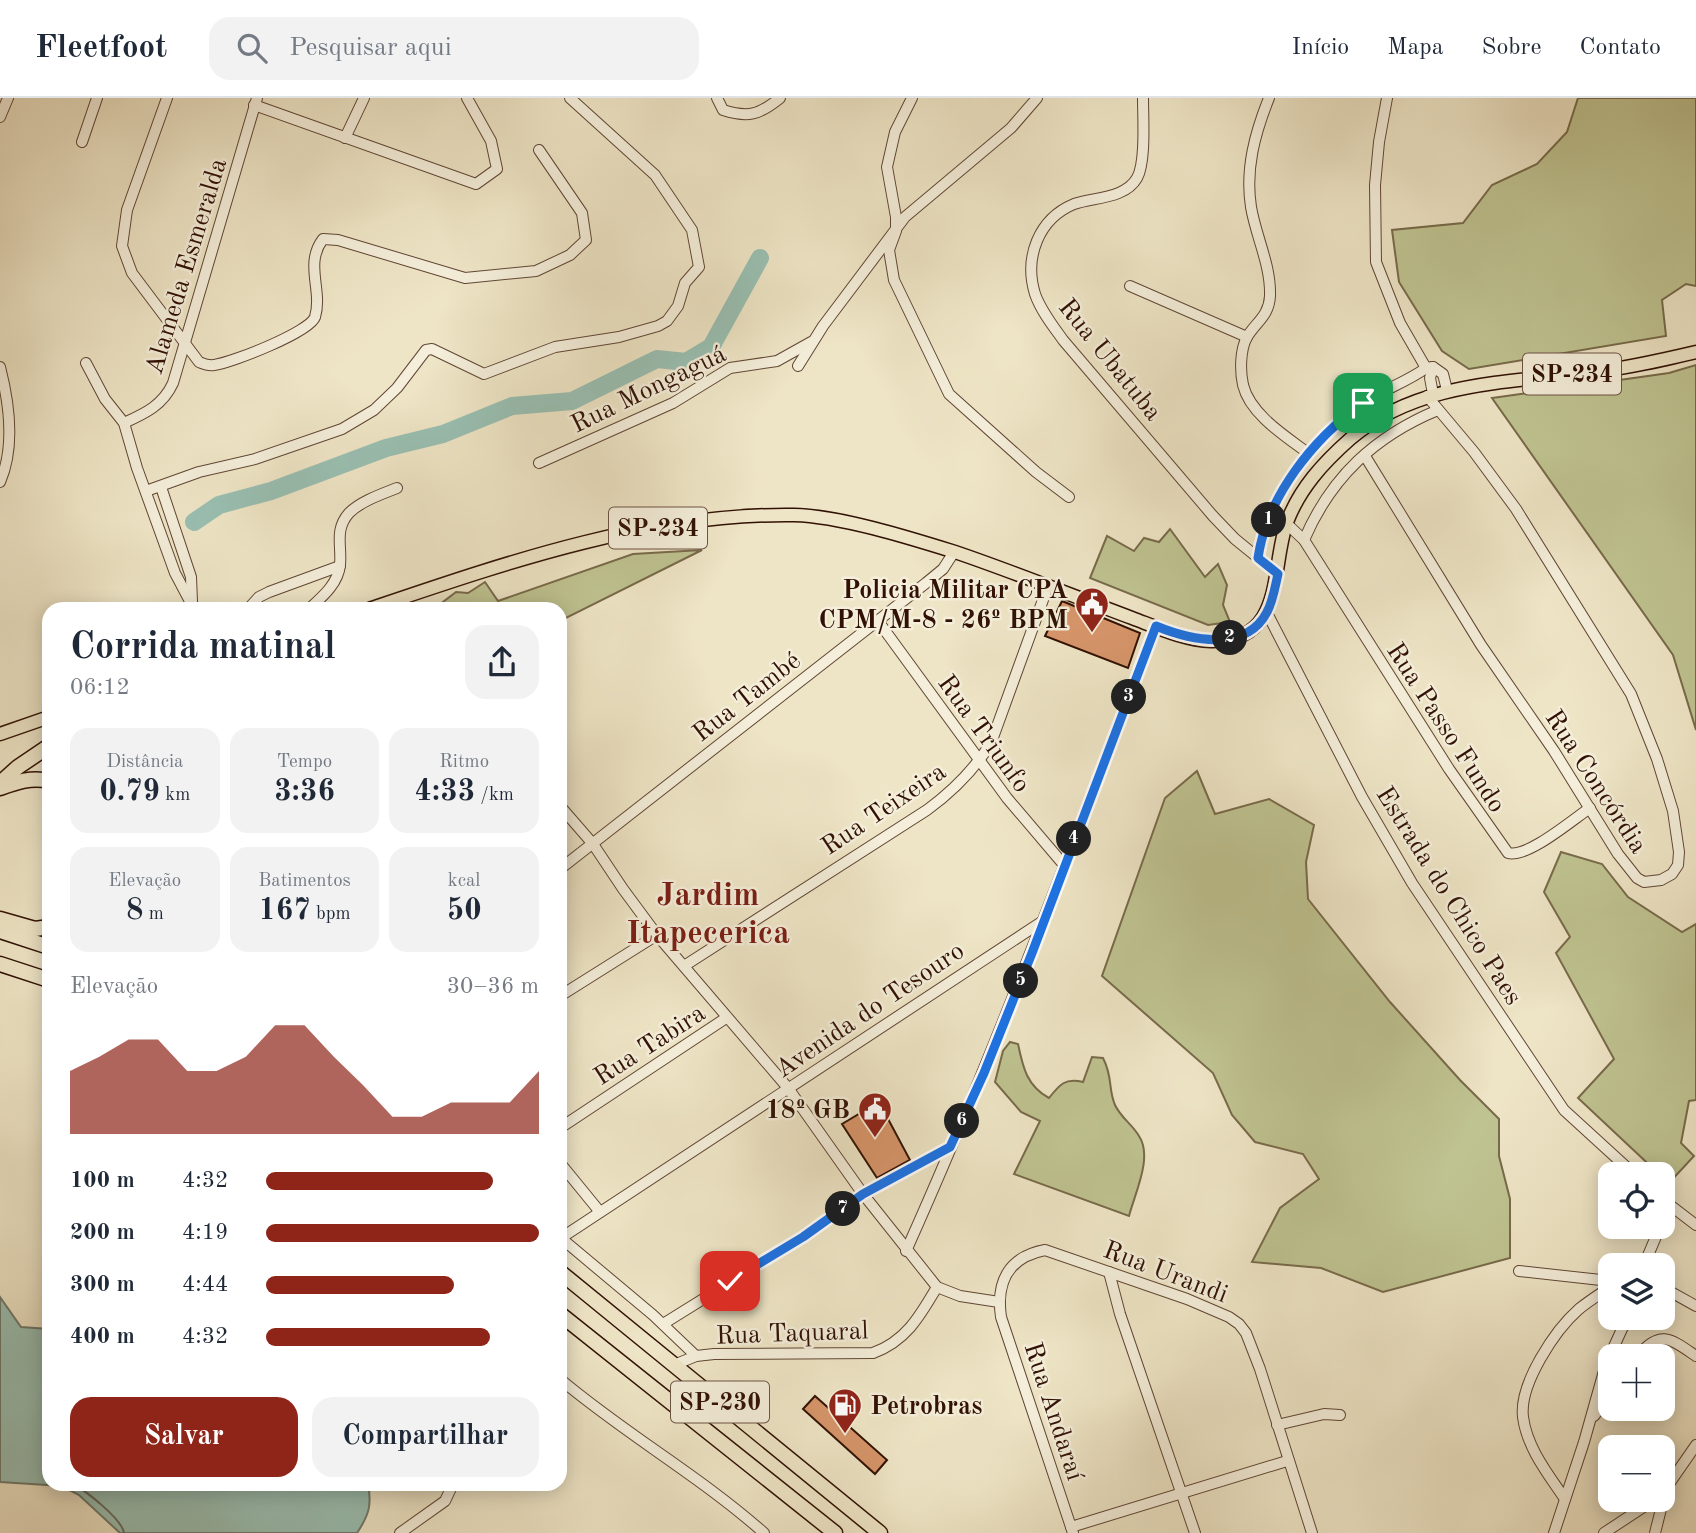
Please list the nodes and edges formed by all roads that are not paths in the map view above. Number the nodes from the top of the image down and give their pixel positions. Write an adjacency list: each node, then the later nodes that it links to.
1 (8, 98): 15 (street)
2 (97, 98): 17 (street)
3 (364, 98): 16 (street)
4 (467, 98): 16 (street)
5 (570, 98): 38 (street)
6 (717, 98): 7 (street)
7 (780, 98)
8 (912, 98): 19 (street)
9 (1037, 98): 19 (street, Rua Mongaguá)
10 (1143, 98): 45 (street, Rua Ubatuba)
11 (1269, 98): 21 (street)
12 (1387, 98): 28 (street)
13 (166, 99): 23 (street)
14 (255, 102): 16 (street); 23 (street, Alameda Esmeralda)
15 (0, 117)
16 (345, 138)
17 (82, 142)
18 (539, 150): 23 (street)
19 (895, 231): 22 (street, Rua Mongaguá); 41 (street)
20 (1130, 286): 21 (street)
21 (1247, 337): 34 (street)
22 (814, 339): 26 (street, Rua Mongaguá); 36 (street, Rua Mongaguá)
23 (184, 343): 32 (street, Alameda Esmeralda)
24 (1696, 352): 29 (main road, SP-234)
25 (86, 363): 32 (street)
26 (798, 366)
27 (0, 367): 33 (street)
28 (1429, 367): 29 (street); 30 (street); 34 (street)
29 (1447, 390): 30 (main road, SP-234)
30 (1430, 395): 31 (street, Rua Concórdia); 42 (main road, SP-234)
31 (1438, 410): 35 (street); 63 (street, Rua Concórdia)
32 (124, 423): 40 (street)
33 (4, 432): 37 (street)
34 (1308, 453): 45 (street)
35 (1365, 456): 43 (street); 63 (street, Rua Concórdia)
36 (539, 463)
37 (0, 482)
38 (161, 487): 40 (street); 50 (street)
39 (397, 488): 46 (street)
40 (146, 491): 49 (street)
41 (1069, 497)
42 (1287, 524): 43 (street, Rua Passo Fundo); 47 (main road, SP-234)
43 (1304, 540): 63 (street, Rua Passo Fundo)
44 (954, 552): 48 (main road, SP-234); 53 (main road, SP-234); 55 (street, Rua També)
45 (1258, 558): 47 (street, Rua Ubatuba)
46 (340, 566): 51 (street); 52 (street)
47 (1278, 574): 54 (main road, SP-234)
48 (1048, 586): 56 (main road, SP-234); 60 (street, Rua Teixeira)
49 (191, 602)
50 (193, 602)
51 (254, 602)
52 (316, 602)
53 (390, 602)
54 (1267, 614): 56 (main road, SP-234); 82 (street, Estrada do Chico Paes)
55 (878, 621): 60 (street, Rua Triunfo); 65 (street, Rua També)
56 (1156, 626): 67 (street)
57 (42, 719): 58 (main road)
58 (0, 734)
59 (42, 752): 62 (highway)
60 (980, 761): 67 (street, Rua Triunfo); 75 (street, Rua Teixeira)
61 (42, 779): 62 (highway)
62 (0, 785)
63 (1590, 808)
64 (567, 814): 65 (street)
65 (593, 844): 66 (street, Rua També); 72 (street)
66 (567, 864)
67 (1064, 865): 69 (street)
68 (0, 919): 70 (highway)
69 (1043, 921): 79 (street, Avenida do Tesouro); 81 (street)
70 (42, 928)
71 (0, 931): 73 (highway)
72 (657, 934): 75 (street); 77 (street)
73 (42, 945)
74 (0, 964): 76 (highway)
75 (684, 966): 78 (street)
76 (42, 978)
77 (567, 992)
78 (726, 1018): 79 (street); 80 (street, Rua Tabira)
79 (788, 1088): 84 (street); 86 (street, Avenida do Tesouro)
80 (567, 1123)
81 (950, 1147): 84 (street); 90 (street)
82 (1621, 1162)
83 (567, 1172): 86 (street)
84 (863, 1194): 90 (street); 101 (street)
85 (1675, 1209): 87 (street)
86 (600, 1212): 88 (street, Avenida do Tesouro)
87 (1696, 1225)
88 (567, 1234)
89 (567, 1244): 101 (street)
90 (906, 1251): 95 (street)
91 (1519, 1271): 94 (street)
92 (1109, 1272): 98 (street, Rua Urandi); 111 (street, Rua Urandi); 116 (street)
93 (567, 1278): 106 (highway, SP-230)
94 (1598, 1280)
95 (937, 1287): 98 (street); 104 (street, Rua Taquaral)
96 (1675, 1294): 99 (street)
97 (1598, 1296): 117 (street)
98 (999, 1302): 120 (street, Rua Andaraí)
99 (1696, 1306)
100 (567, 1320): 123 (highway, SP-230)
101 (663, 1324): 104 (street)
102 (1622, 1330): 110 (street)
103 (1647, 1344): 105 (street)
104 (696, 1356): 106 (street, Rua Taquaral)
105 (1696, 1356)
106 (674, 1365): 124 (highway, SP-230)
107 (567, 1385): 122 (street)
108 (1598, 1410): 110 (street)
109 (1340, 1415): 111 (street)
110 (1591, 1419): 117 (street)
111 (1277, 1426): 113 (street, Rua Urandi)
112 (1696, 1445): 114 (street)
113 (1287, 1461): 116 (street); 126 (street, Rua Urandi)
114 (1675, 1476)
115 (450, 1491): 121 (street)
116 (1181, 1493): 120 (street); 125 (street)
117 (1565, 1499): 127 (street)
118 (1636, 1512): 128 (street)
119 (1660, 1512): 129 (street)
120 (1072, 1530)
121 (400, 1533)
122 (764, 1533)
123 (835, 1533)
124 (880, 1533)
125 (1195, 1533)
126 (1312, 1533)
127 (1555, 1533)
128 (1604, 1533)
129 (1655, 1533)

